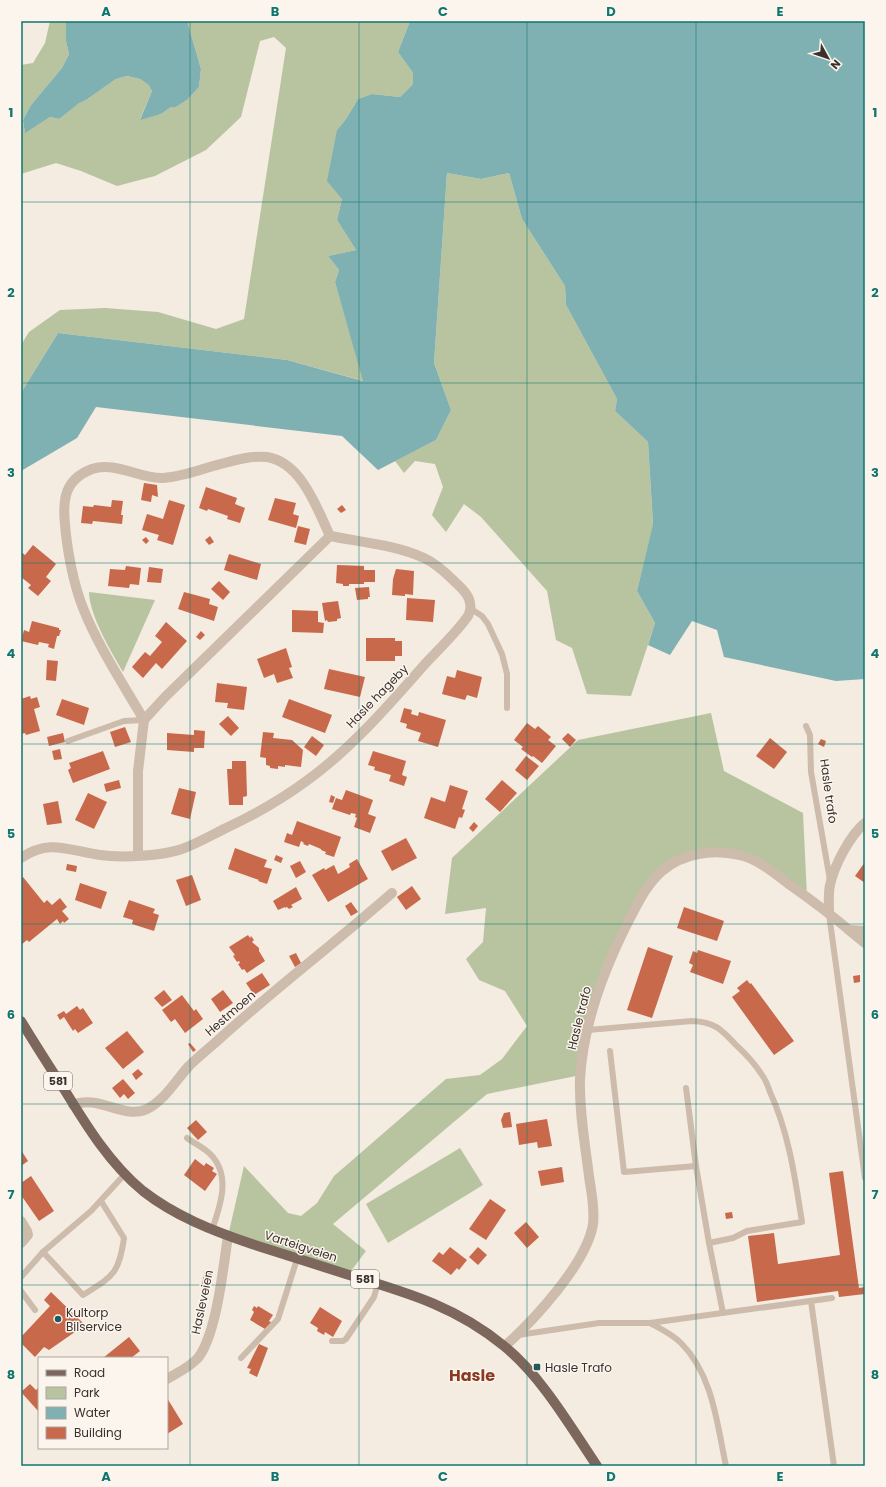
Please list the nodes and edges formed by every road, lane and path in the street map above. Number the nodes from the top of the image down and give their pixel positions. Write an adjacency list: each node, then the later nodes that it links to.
1 (330, 536): 2 (street); 4 (street); 4 (street)
2 (471, 609): 3 (lane); 8 (street, Hasle hageby)
3 (507, 708)
4 (144, 720): 6 (lane); 8 (street)
5 (806, 726): 10 (lane, Hasle trafo)
6 (68, 741)
7 (865, 823): 10 (street, Hasle trafo)
8 (138, 855): 9 (street, Hasle hageby)
9 (21, 858)
10 (830, 883): 12 (street, Hasle trafo)
11 (392, 893): 20 (street, Hestmoen)
12 (829, 913): 13 (street, Hasle trafo); 17 (street, Hasle trafo); 24 (lane)
13 (849, 930): 14 (street); 15 (street, Hasle trafo)
14 (865, 931)
15 (865, 943)
16 (21, 1021): 20 (main road, Varteigveien / 581)
17 (588, 1030): 29 (lane); 41 (street, Hasle trafo)
18 (610, 1051): 22 (lane)
19 (686, 1088): 22 (lane)
20 (73, 1105): 23 (main road, Varteigveien / 581)
21 (187, 1138): 27 (lane)
22 (696, 1166): 29 (lane)
23 (125, 1174): 25 (lane); 27 (main road, Varteigveien / 581)
24 (865, 1178)
25 (101, 1201): 31 (lane); 31 (lane)
26 (21, 1221): 30 (street)
27 (212, 1230): 28 (main road, Varteigveien / 581)
28 (228, 1236): 32 (main road, Varteigveien / 581); 45 (street, Hasleveien)
29 (709, 1242): 39 (lane)
30 (21, 1243)
31 (43, 1252): 33 (lane)
32 (297, 1259): 34 (main road, Varteigveien / 581); 44 (lane)
33 (21, 1277)
34 (378, 1283): 42 (lane); 43 (main road, Varteigveien / 581)
35 (21, 1291): 38 (lane)
36 (832, 1298): 37 (lane)
37 (812, 1301): 39 (lane); 48 (lane)
38 (35, 1310)
39 (723, 1313): 40 (lane)
40 (650, 1323): 41 (lane); 47 (lane)
41 (517, 1335): 43 (street, Hasle trafo)
42 (332, 1341)
43 (505, 1346): 46 (main road, Varteigveien / 581)
44 (241, 1358)
45 (168, 1378)
46 (597, 1466)
47 (726, 1466)
48 (834, 1466)

